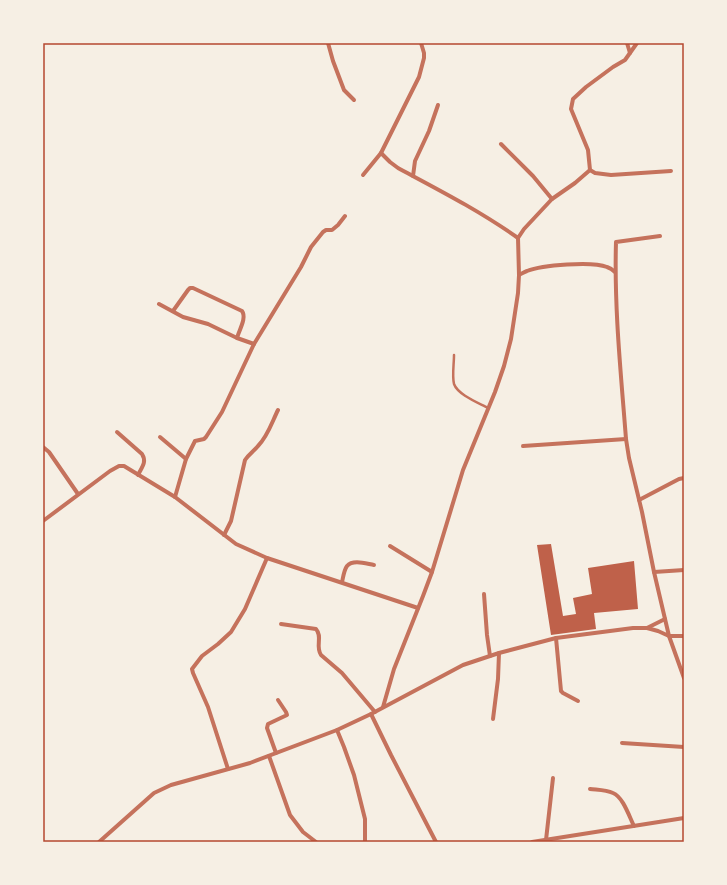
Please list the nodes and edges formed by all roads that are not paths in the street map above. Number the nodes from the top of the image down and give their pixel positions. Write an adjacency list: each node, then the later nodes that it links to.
1 (328, 43): 6 (street)
2 (421, 43): 9 (street)
3 (627, 43): 5 (street)
4 (636, 43): 5 (street)
5 (630, 53): 10 (street)
6 (354, 100)
7 (438, 105): 13 (street)
8 (500, 144): 14 (street)
9 (381, 153): 12 (street); 13 (street)
10 (590, 170): 11 (street); 14 (street)
11 (671, 172)
12 (363, 175)
13 (413, 176): 17 (street)
14 (552, 199): 17 (street)
15 (345, 216): 23 (street)
16 (660, 236): 18 (street)
17 (518, 238): 19 (street)
18 (615, 272): 19 (street); 29 (street)
19 (519, 275): 25 (street)
20 (159, 304): 21 (street)
21 (174, 311): 22 (street); 22 (street)
22 (237, 338): 23 (street)
23 (254, 344): 32 (street)
24 (454, 355): 25 (lane)
25 (488, 408): 44 (street)
26 (278, 410): 39 (street)
27 (117, 432): 33 (street)
28 (160, 437): 32 (street)
29 (626, 439): 30 (street); 37 (street)
30 (523, 446)
31 (43, 447): 35 (street)
32 (186, 459): 36 (street)
33 (138, 474): 35 (street); 36 (street)
34 (684, 478): 37 (street)
35 (78, 494): 38 (street)
36 (175, 497): 39 (street)
37 (639, 500): 45 (street)
38 (43, 521)
39 (224, 535): 41 (street)
40 (390, 546): 44 (street)
41 (267, 558): 46 (street); 68 (street)
42 (374, 565): 46 (street)
43 (684, 570): 45 (street)
44 (432, 572): 48 (street)
45 (654, 572): 49 (street)
46 (342, 582): 48 (street)
47 (484, 594): 56 (street)
48 (418, 608): 60 (street)
49 (665, 619): 51 (street); 52 (street)
50 (281, 624): 61 (street)
51 (647, 628): 52 (street); 54 (street)
52 (669, 636): 53 (street); 57 (street)
53 (684, 636)
54 (556, 638): 55 (street); 59 (street)
55 (498, 653): 56 (street); 62 (street)
56 (490, 656): 60 (street)
57 (684, 678)
58 (278, 700): 66 (street)
59 (578, 701)
60 (383, 708): 61 (street)
61 (373, 713): 63 (street); 77 (street)
62 (494, 719)
63 (337, 730): 66 (street); 76 (street)
64 (622, 743): 65 (street)
65 (684, 747)
66 (276, 753): 67 (street)
67 (269, 756): 68 (street); 75 (street)
68 (228, 769): 74 (street)
69 (553, 778): 73 (street)
70 (590, 789): 72 (street)
71 (684, 818): 72 (street)
72 (634, 826): 73 (street)
73 (546, 840): 78 (street)
74 (99, 842)
75 (316, 842)
76 (365, 842)
77 (436, 842)
78 (532, 842)

